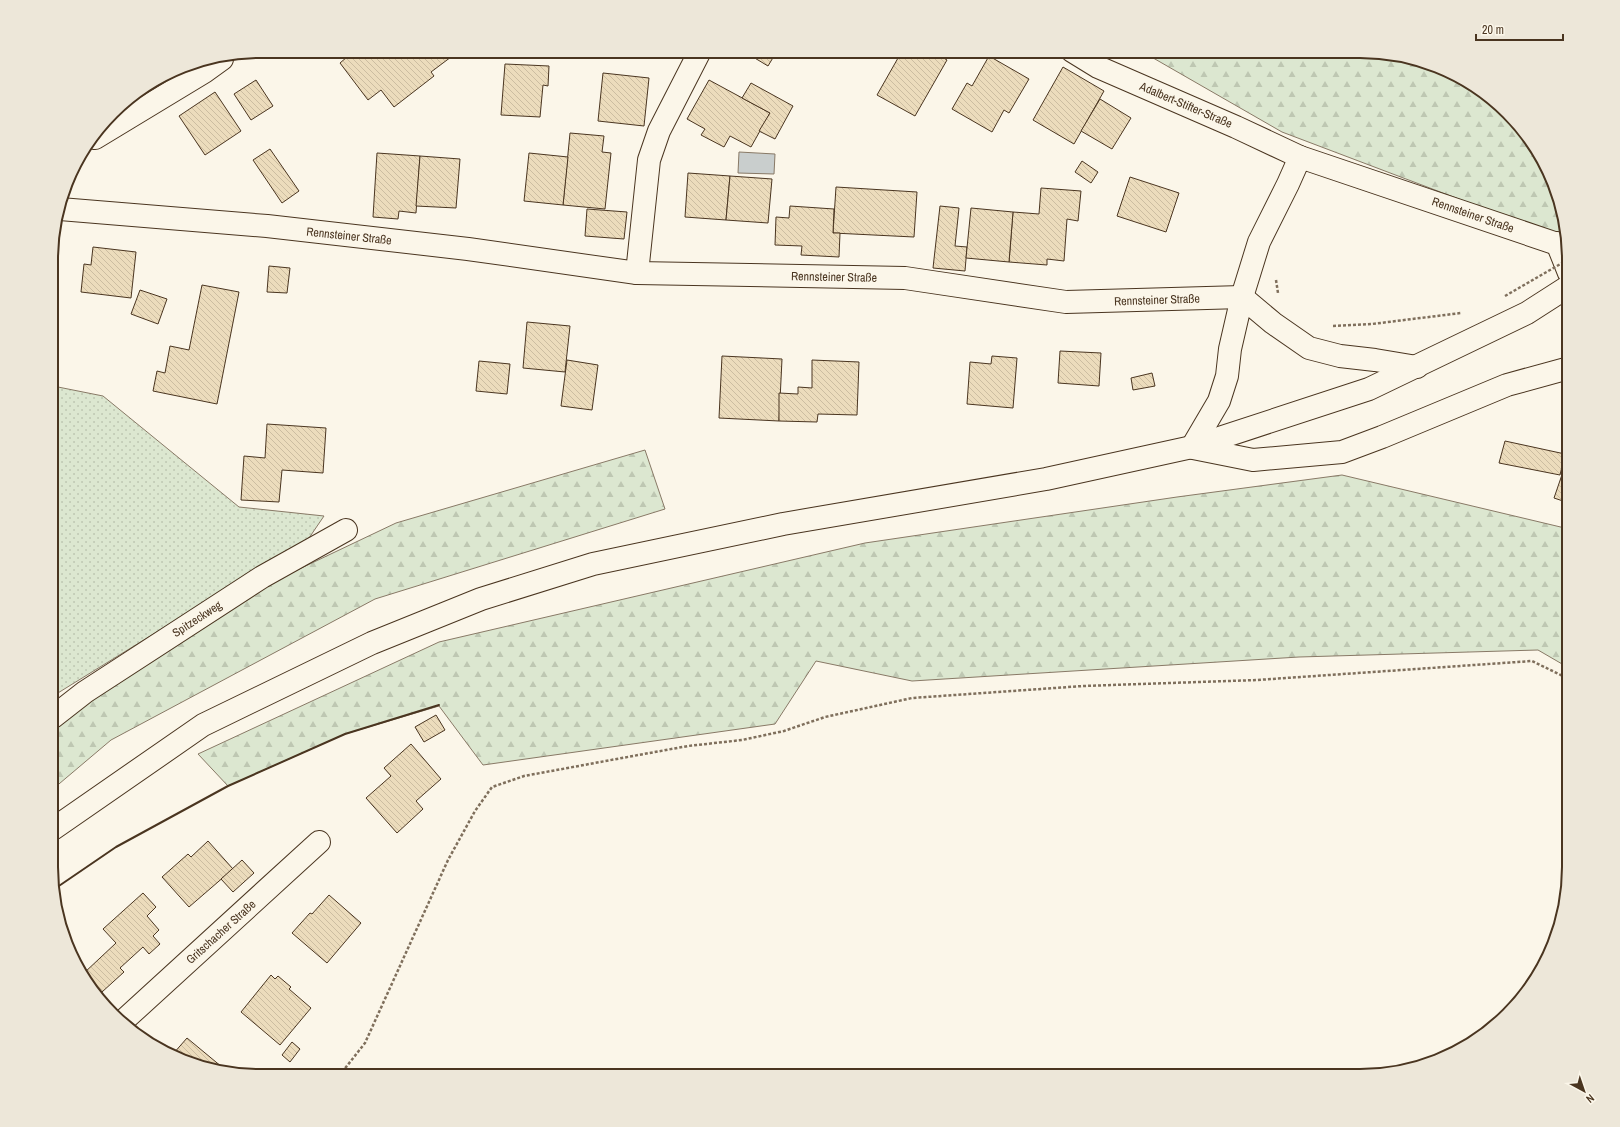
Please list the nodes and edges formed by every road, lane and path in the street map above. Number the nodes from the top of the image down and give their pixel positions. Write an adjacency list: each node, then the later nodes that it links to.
1 (696, 58): 10 (main road)
2 (1083, 58): 5 (main road, Adalbert-Stifter-Straße)
3 (215, 63): 4 (main road)
4 (102, 134)
5 (1300, 157): 7 (main road); 8 (main road, Rennsteiner Straße)
6 (65, 209): 10 (main road, Rennsteiner Straße)
7 (1259, 242): 12 (main road); 14 (path)
8 (1562, 249)
9 (1562, 252): 13 (path, bridge)
10 (637, 273): 12 (main road, Rennsteiner Straße)
11 (1562, 291): 17 (main road)
12 (1242, 297): 17 (main road); 19 (main road)
13 (1498, 299)
14 (1281, 300)
15 (1466, 312): 16 (path)
16 (1328, 326)
17 (1417, 367): 19 (main road)
18 (1562, 370): 19 (main road)
19 (1192, 447): 23 (main road)
20 (346, 530): 22 (main road, Spitzeckweg)
21 (1562, 676): 26 (path)
22 (58, 713)
23 (58, 826)
24 (319, 842): 25 (main road, Gritschacher Straße)
25 (126, 1018)
26 (345, 1069)

